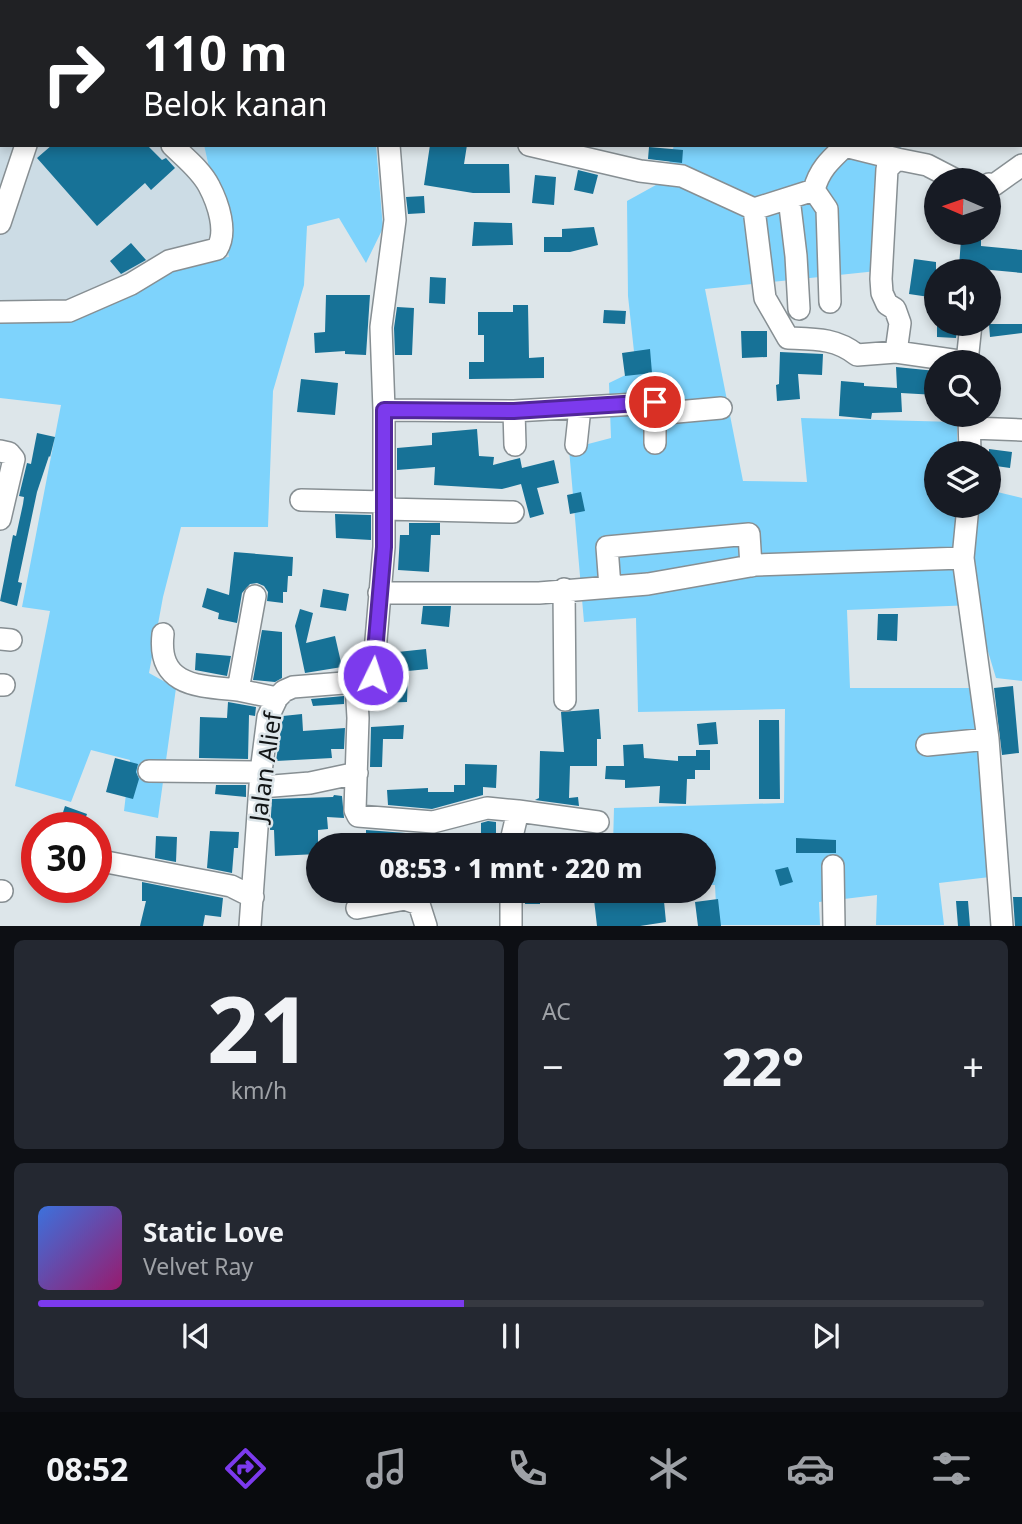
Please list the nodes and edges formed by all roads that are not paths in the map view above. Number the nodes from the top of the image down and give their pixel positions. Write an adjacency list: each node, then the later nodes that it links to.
1 (25, 147): 14 (street)
2 (174, 147): 17 (street)
3 (389, 147): 22 (street)
4 (538, 147): 13 (street)
5 (844, 147): 11 (street)
6 (849, 147): 7 (street)
7 (897, 159): 9 (street); 18 (street)
8 (1022, 164): 10 (street)
9 (933, 168)
10 (1001, 179)
11 (814, 190): 12 (street); 15 (street)
12 (789, 198): 13 (street); 16 (street)
13 (754, 209): 18 (street)
14 (0, 223)
15 (831, 302)
16 (799, 309)
17 (0, 312)
18 (896, 352): 19 (street)
19 (924, 356)
20 (579, 408): 23 (street); 24 (street); 29 (street)
21 (721, 408): 24 (street)
22 (384, 410): 23 (street); 32 (street)
23 (514, 411): 28 (street)
24 (655, 414): 27 (street)
25 (1001, 426): 26 (street)
26 (1022, 430)
27 (655, 443)
28 (515, 445)
29 (576, 445)
30 (0, 451): 35 (street)
31 (301, 500): 32 (street)
32 (384, 505): 33 (street); 40 (street)
33 (513, 512)
34 (967, 518): 36 (street)
35 (0, 519)
36 (963, 558): 37 (street); 47 (street)
37 (751, 566): 38 (street); 38 (street)
38 (610, 587): 39 (street)
39 (564, 589): 40 (street); 46 (street)
40 (379, 593): 43 (street)
41 (255, 596): 44 (street)
42 (163, 634): 44 (street)
43 (356, 683): 45 (street, Jalan Alief); 50 (street)
44 (238, 690): 45 (street)
45 (277, 698): 51 (street, Jalan Alief)
46 (565, 700)
47 (988, 739): 48 (street); 64 (street)
48 (927, 745)
49 (149, 771): 51 (street)
50 (357, 773): 51 (street); 52 (street)
51 (261, 779): 57 (street, Jalan Alief)
52 (518, 811): 53 (street); 54 (street)
53 (598, 822)
54 (513, 833)
55 (112, 863): 57 (street)
56 (833, 866): 63 (street)
57 (253, 897): 60 (street, Jalan Alief)
58 (511, 903): 62 (street)
59 (357, 908): 61 (street)
60 (250, 926)
61 (426, 926)
62 (511, 926)
63 (834, 926)
64 (1002, 926)

